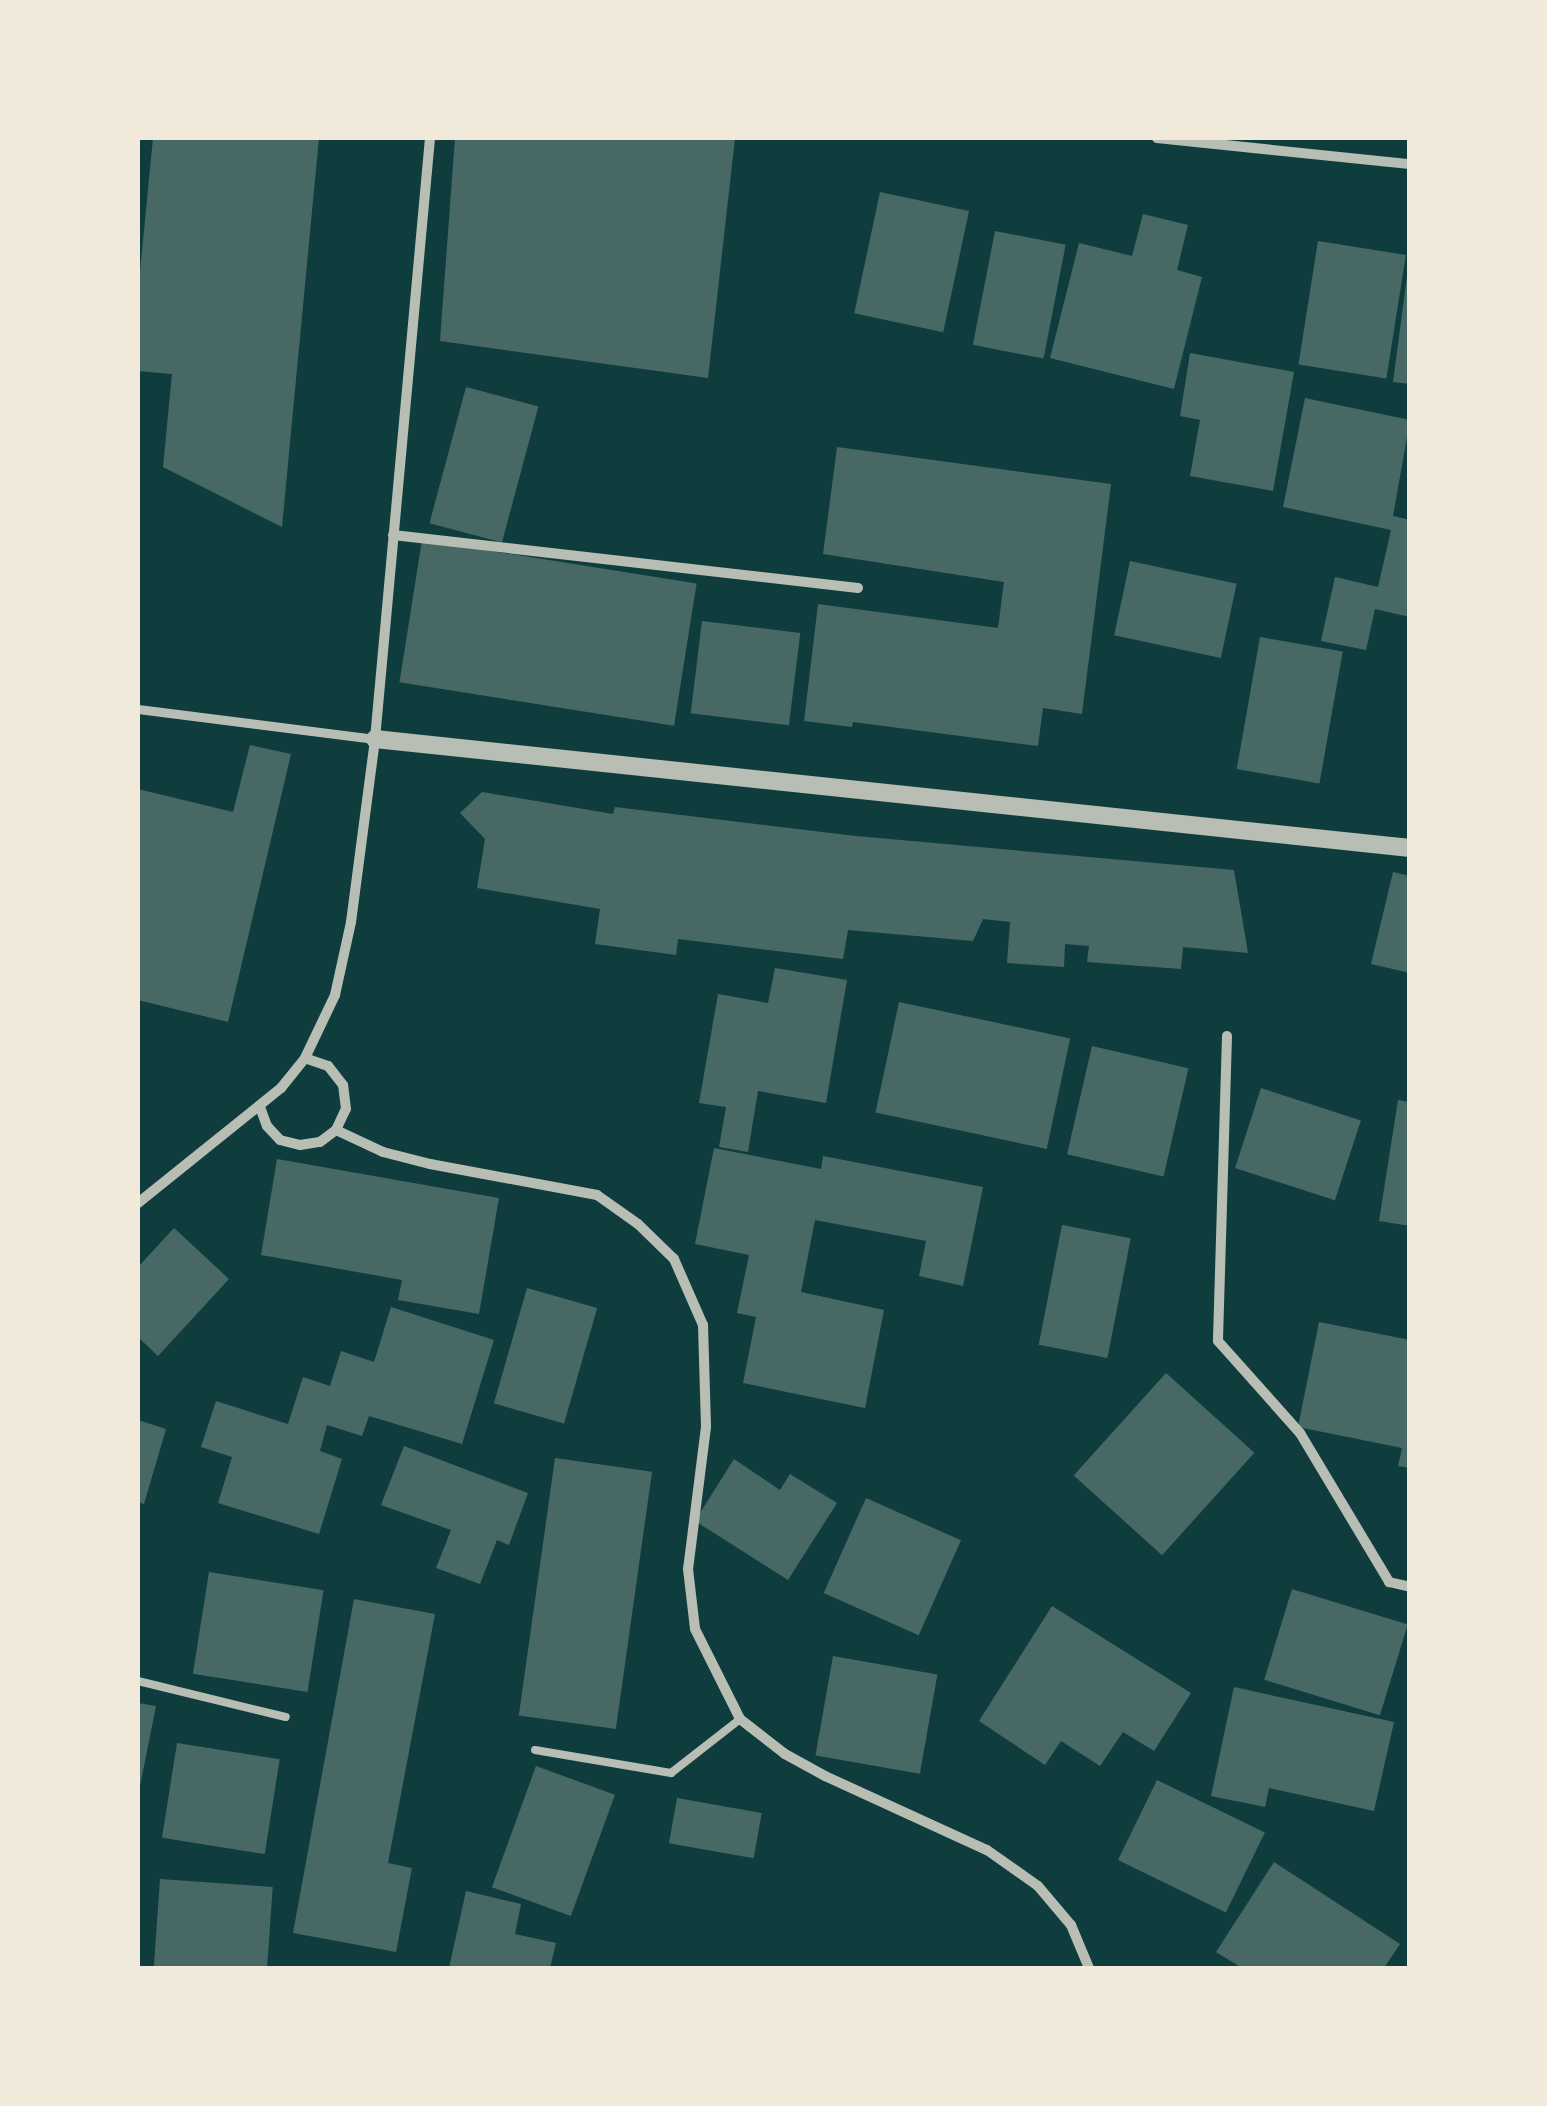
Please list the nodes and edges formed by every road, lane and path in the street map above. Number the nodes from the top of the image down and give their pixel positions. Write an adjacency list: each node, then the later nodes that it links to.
1 (430, 138): 6 (street)
2 (1157, 138): 4 (street)
3 (1297, 138): 4 (street)
4 (1296, 152): 5 (street)
5 (1410, 164)
6 (393, 535): 7 (street); 9 (street)
7 (858, 588)
8 (138, 709): 9 (street)
9 (375, 739): 10 (street); 12 (street)
10 (1410, 848)
11 (1227, 1036): 16 (street)
12 (304, 1058): 13 (street); 14 (street)
13 (260, 1107): 14 (street); 15 (street)
14 (336, 1130): 19 (street)
15 (138, 1203)
16 (1410, 1587)
17 (138, 1681): 18 (lane)
18 (286, 1717)
19 (740, 1719): 20 (lane); 21 (street)
20 (535, 1750)
21 (1089, 1968)

